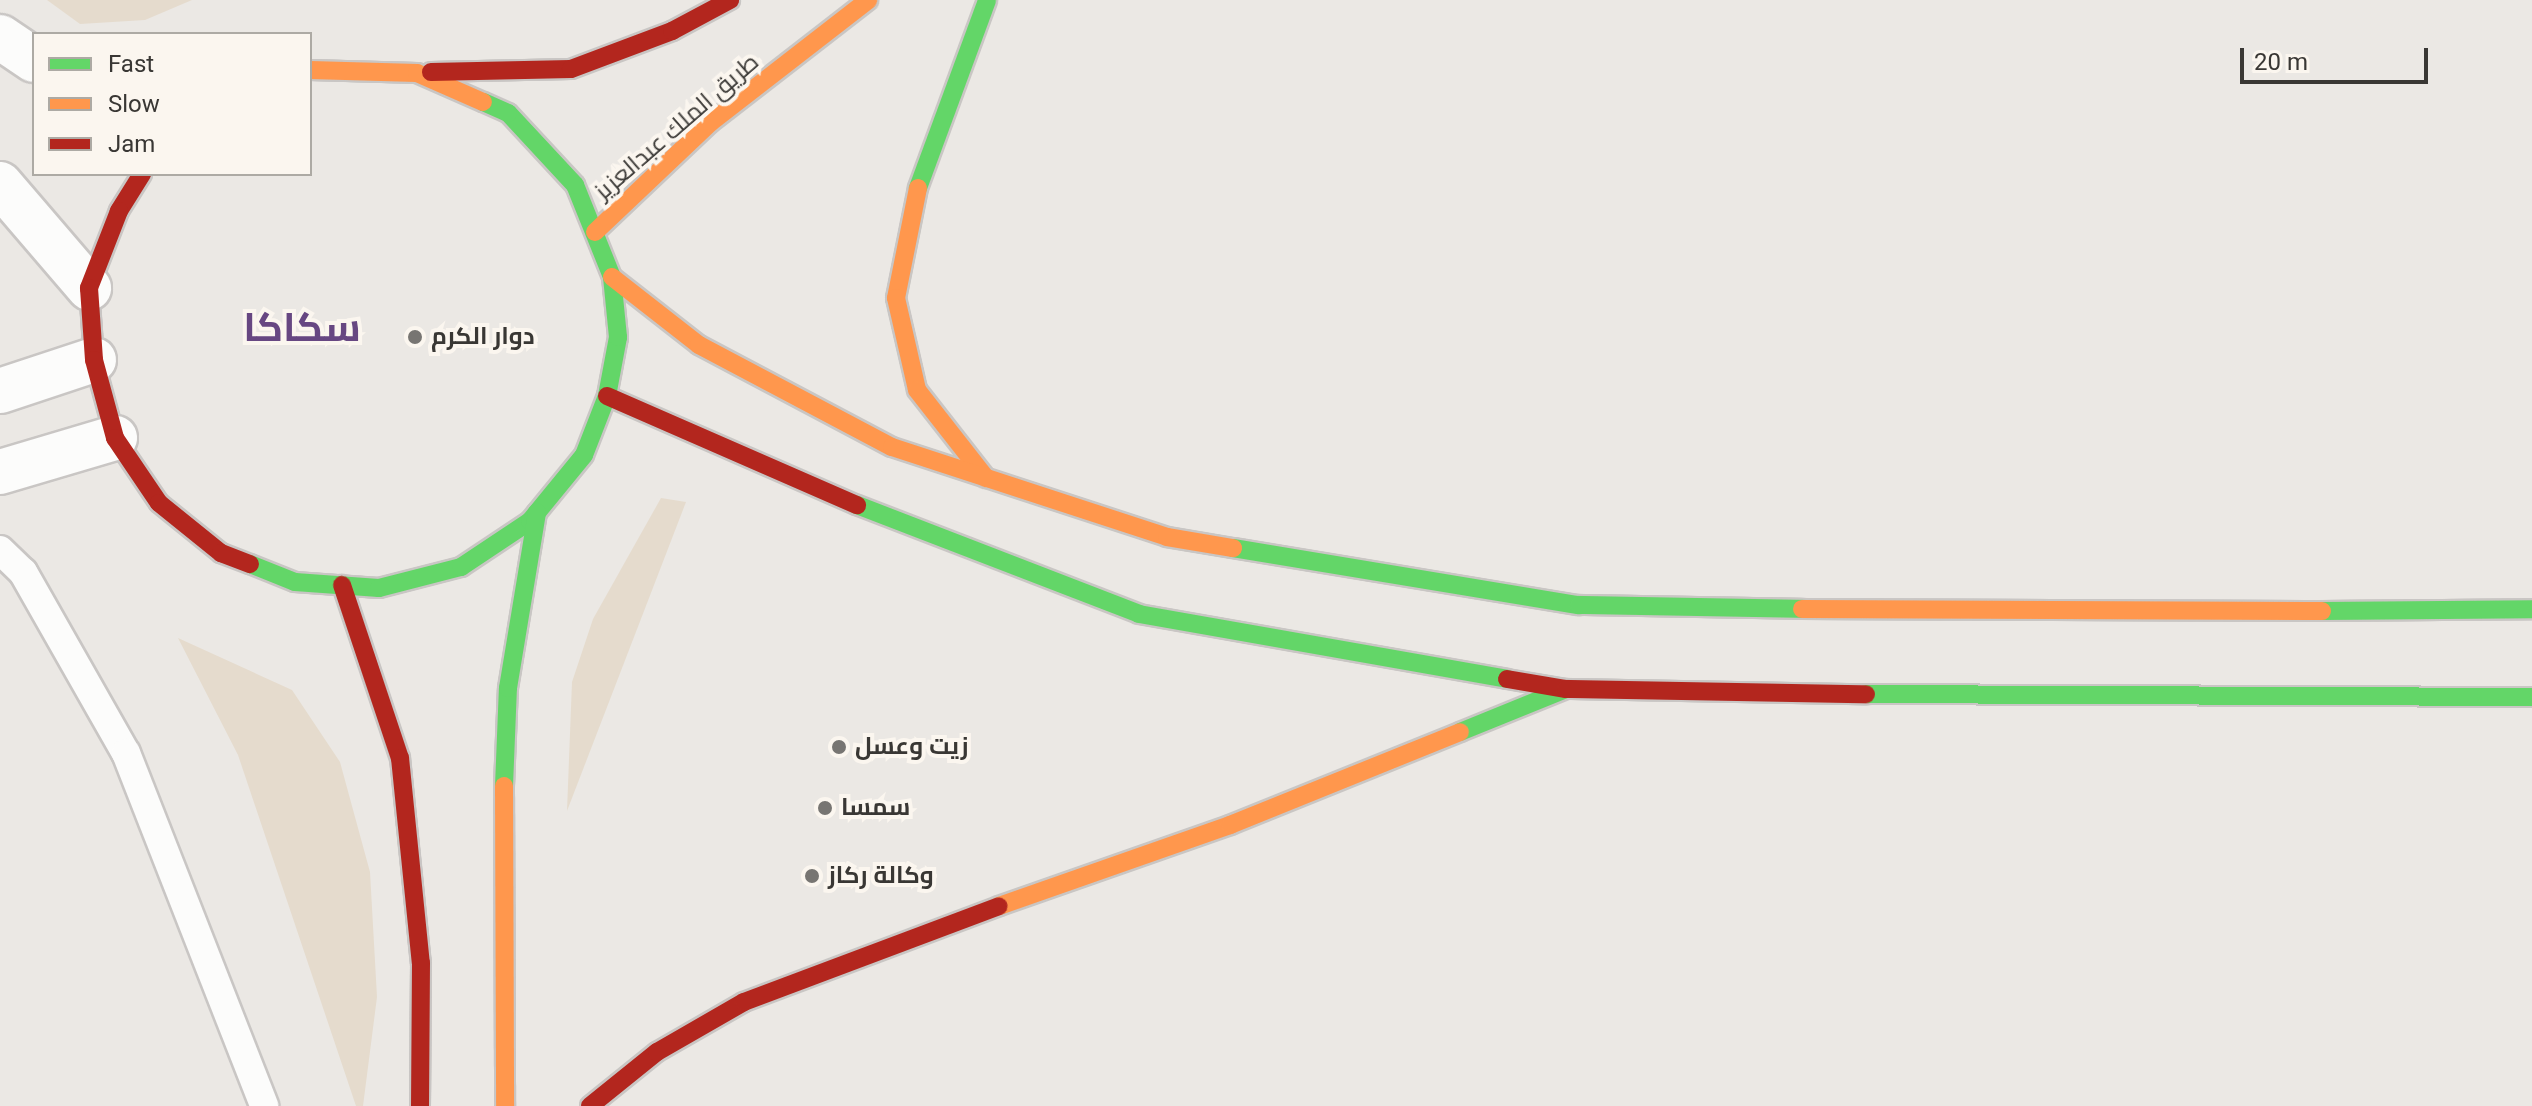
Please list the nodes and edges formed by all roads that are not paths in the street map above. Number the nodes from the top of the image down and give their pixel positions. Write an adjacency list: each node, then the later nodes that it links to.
1 (730, 0): 7 (main road)
2 (868, 0): 10 (main road, طريق الملك عبدالعزيز)
3 (987, 0): 18 (main road)
4 (0, 37): 5 (street)
5 (32, 59)
6 (312, 70): 7 (main road)
7 (417, 73): 10 (main road)
8 (141, 176): 12 (main road)
9 (0, 184): 12 (street)
10 (595, 232): 11 (main road)
11 (612, 277): 15 (main road); 18 (main road)
12 (89, 288): 13 (main road)
13 (94, 360): 14 (street); 16 (main road)
14 (0, 391)
15 (607, 396): 19 (main road); 23 (main road)
16 (115, 438): 17 (street); 21 (main road)
17 (0, 472)
18 (986, 478): 22 (main road)
19 (537, 512): 21 (main road); 27 (main road)
20 (0, 550): 25 (lane)
21 (342, 585): 26 (main road)
22 (2532, 609)
23 (1566, 689): 24 (main road); 28 (main road)
24 (2532, 697)
25 (264, 1106)
26 (420, 1106)
27 (505, 1106)
28 (590, 1106)

